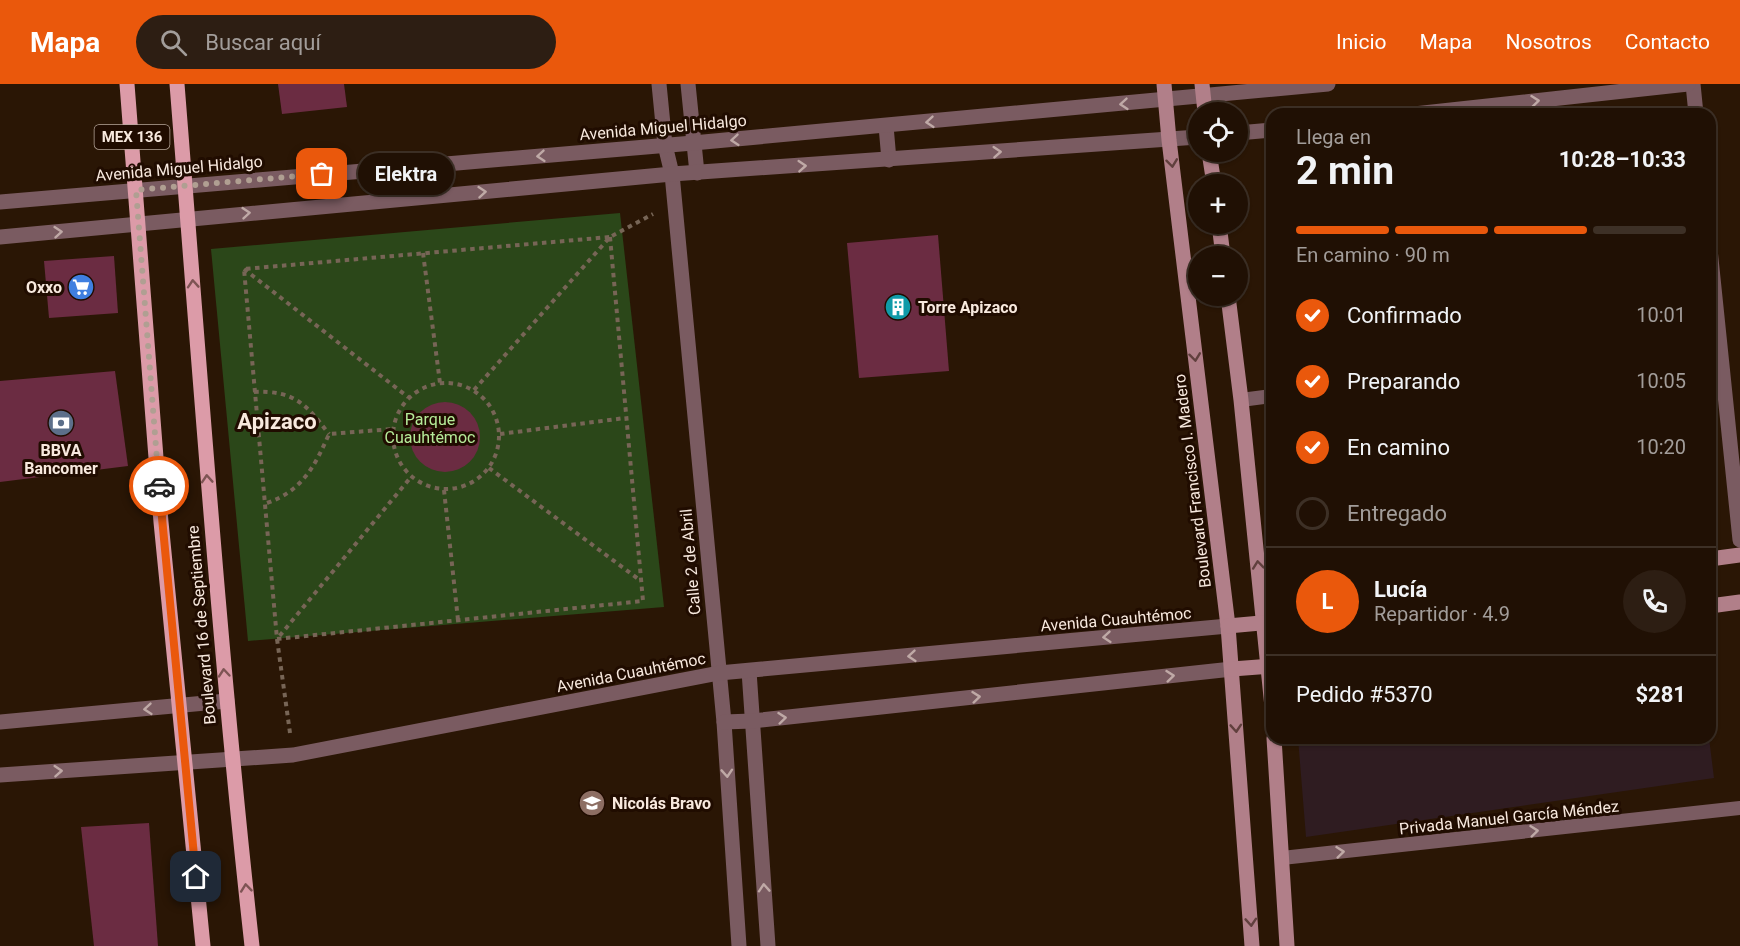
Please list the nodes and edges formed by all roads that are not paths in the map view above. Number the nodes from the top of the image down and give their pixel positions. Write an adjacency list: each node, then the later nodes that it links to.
1 (127, 84): 24 (main road, Boulevard 16 de Septiembre / MEX 136)
2 (177, 84): 23 (main road, Boulevard 16 de Septiembre / MEX 136)
3 (659, 84): 19 (street, Calle 2 de Abril)
4 (688, 84): 18 (street)
5 (1164, 84): 10 (main road, Boulevard Francisco I. Madero)
6 (1328, 84): 9 (street, Avenida Miguel Hidalgo)
7 (1688, 84): 11 (street, one-way to 7)
8 (1693, 84): 12 (street)
9 (1203, 90): 10 (street, Avenida Miguel Hidalgo)
10 (1165, 100): 13 (street, Avenida Miguel Hidalgo, one-way to 13); 17 (main road, Boulevard Francisco I. Madero)
11 (1469, 108)
12 (1695, 108)
13 (886, 126): 18 (street, Avenida Miguel Hidalgo, one-way to 18); 20 (street)
14 (1266, 131): 15 (street)
15 (1248, 132)
16 (1188, 138): 17 (street)
17 (1169, 140): 20 (street, one-way to 17); 40 (main road, Boulevard Francisco I. Madero, one-way to 40)
18 (693, 143): 19 (street, Avenida Miguel Hidalgo); 21 (street)
19 (665, 145): 22 (street, Calle 2 de Abril); 23 (street, Avenida Miguel Hidalgo, one-way to 23)
20 (890, 159): 21 (street, one-way to 20)
21 (697, 173): 22 (street)
22 (672, 174): 26 (street, one-way to 22); 44 (street, Calle 2 de Abril)
23 (185, 186): 24 (street, Avenida Miguel Hidalgo); 26 (main road, Boulevard 16 de Septiembre / MEX 136)
24 (136, 190): 25 (street, Avenida Miguel Hidalgo); 27 (main road, Boulevard 16 de Septiembre / MEX 136)
25 (0, 202)
26 (188, 219): 27 (street); 45 (main road, Boulevard 16 de Septiembre / MEX 136, one-way to 26)
27 (139, 225): 28 (street, one-way to 27); 46 (main road, Boulevard 16 de Septiembre / MEX 136)
28 (0, 237)
29 (1229, 306): 32 (main road)
30 (1716, 348): 33 (street)
31 (1266, 397): 32 (lane)
32 (1241, 400): 38 (main road, one-way to 32)
33 (1740, 540)
34 (1740, 555): 35 (main road)
35 (1716, 558)
36 (1740, 602): 37 (main road)
37 (1716, 605)
38 (1266, 606)
39 (1266, 622): 40 (main road, Avenida Cuauhtémoc)
40 (1228, 626): 42 (main road, Boulevard Francisco I. Madero); 43 (street, Avenida Cuauhtémoc, one-way to 43)
41 (1266, 666): 42 (main road)
42 (1232, 669): 47 (street, one-way to 42); 60 (main road, Boulevard Francisco I. Madero, one-way to 60)
43 (749, 671): 44 (street, Avenida Cuauhtémoc); 47 (street)
44 (719, 673): 49 (street, Calle 2 de Abril); 51 (street, Avenida Cuauhtémoc)
45 (227, 701): 46 (street); 51 (main road, Boulevard 16 de Septiembre / MEX 136)
46 (180, 706): 48 (street, one-way to 48); 52 (main road, Boulevard 16 de Septiembre / MEX 136)
47 (752, 721): 49 (street); 59 (street, one-way to 47)
48 (0, 722)
49 (724, 722): 58 (street, Calle 2 de Abril, one-way to 58)
50 (1274, 744): 55 (main road)
51 (231, 758): 52 (street, Avenida Cuauhtémoc); 57 (main road, Boulevard 16 de Septiembre / MEX 136, one-way to 51)
52 (184, 762): 53 (street, Avenida Cuauhtémoc, one-way to 52); 56 (main road, Boulevard 16 de Septiembre / MEX 136)
53 (0, 775)
54 (1740, 808): 55 (lane, Privada Manuel García Méndez, one-way to 54)
55 (1282, 858): 61 (main road)
56 (203, 946)
57 (252, 946)
58 (739, 946)
59 (768, 946)
60 (1252, 946)
61 (1287, 946)

